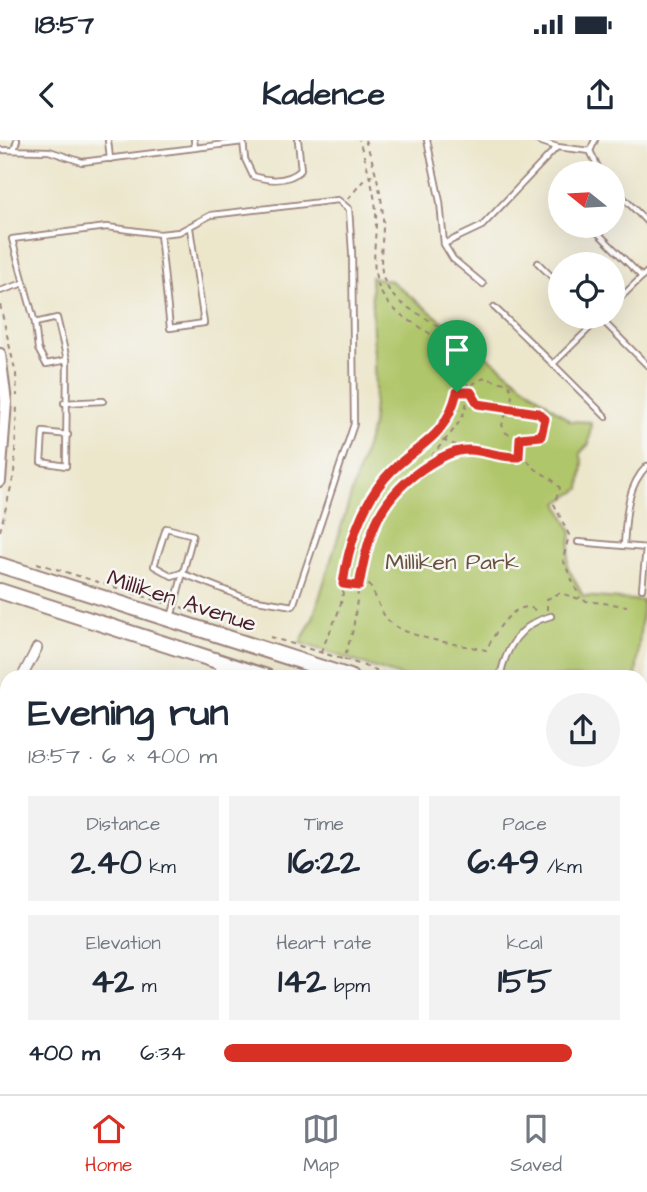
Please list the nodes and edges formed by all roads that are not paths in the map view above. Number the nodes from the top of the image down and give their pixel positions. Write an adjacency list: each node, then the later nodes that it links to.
1 (17, 140): 12 (lane)
2 (108, 140): 14 (lane)
3 (194, 140): 10 (lane)
4 (298, 140): 8 (lane)
5 (427, 140): 21 (lane)
6 (536, 140): 9 (lane)
7 (594, 140): 13 (lane)
8 (243, 141): 10 (lane)
9 (557, 147): 13 (lane); 21 (lane)
10 (195, 148): 14 (lane)
11 (0, 150): 12 (lane)
12 (13, 150): 14 (lane)
13 (590, 151): 15 (lane)
14 (110, 159)
15 (595, 161)
16 (625, 200): 17 (lane)
17 (647, 222)
18 (190, 228): 19 (lane); 19 (lane); 48 (lane)
19 (160, 234): 26 (lane)
20 (604, 238): 25 (lane)
21 (444, 244): 27 (lane)
22 (538, 263): 24 (lane)
23 (647, 272): 25 (lane)
24 (548, 273)
25 (642, 277): 29 (lane)
26 (24, 283): 28 (lane); 31 (lane)
27 (483, 284)
28 (0, 291)
29 (625, 293)
30 (494, 307): 36 (lane)
31 (35, 323): 35 (lane); 35 (lane)
32 (589, 329): 36 (lane)
33 (609, 329): 37 (lane)
34 (0, 354): 43 (street)
35 (67, 360): 39 (lane)
36 (553, 364): 40 (lane)
37 (647, 365)
38 (103, 401): 39 (lane)
39 (64, 403): 41 (lane)
40 (606, 417)
41 (68, 435): 41 (lane)
42 (647, 466): 45 (lane)
43 (0, 481)
44 (578, 542): 45 (lane)
45 (624, 546): 46 (lane)
46 (647, 548): 49 (lane)
47 (0, 565): 52 (main road, Milliken Avenue)
48 (181, 573): 48 (lane); 52 (lane)
49 (642, 589)
50 (0, 591): 55 (main road, Milliken Avenue)
51 (551, 616): 57 (lane)
52 (171, 620): 56 (main road, Milliken Avenue)
53 (37, 648): 54 (street)
54 (26, 670)
55 (220, 670)
56 (328, 670)
57 (502, 670)

